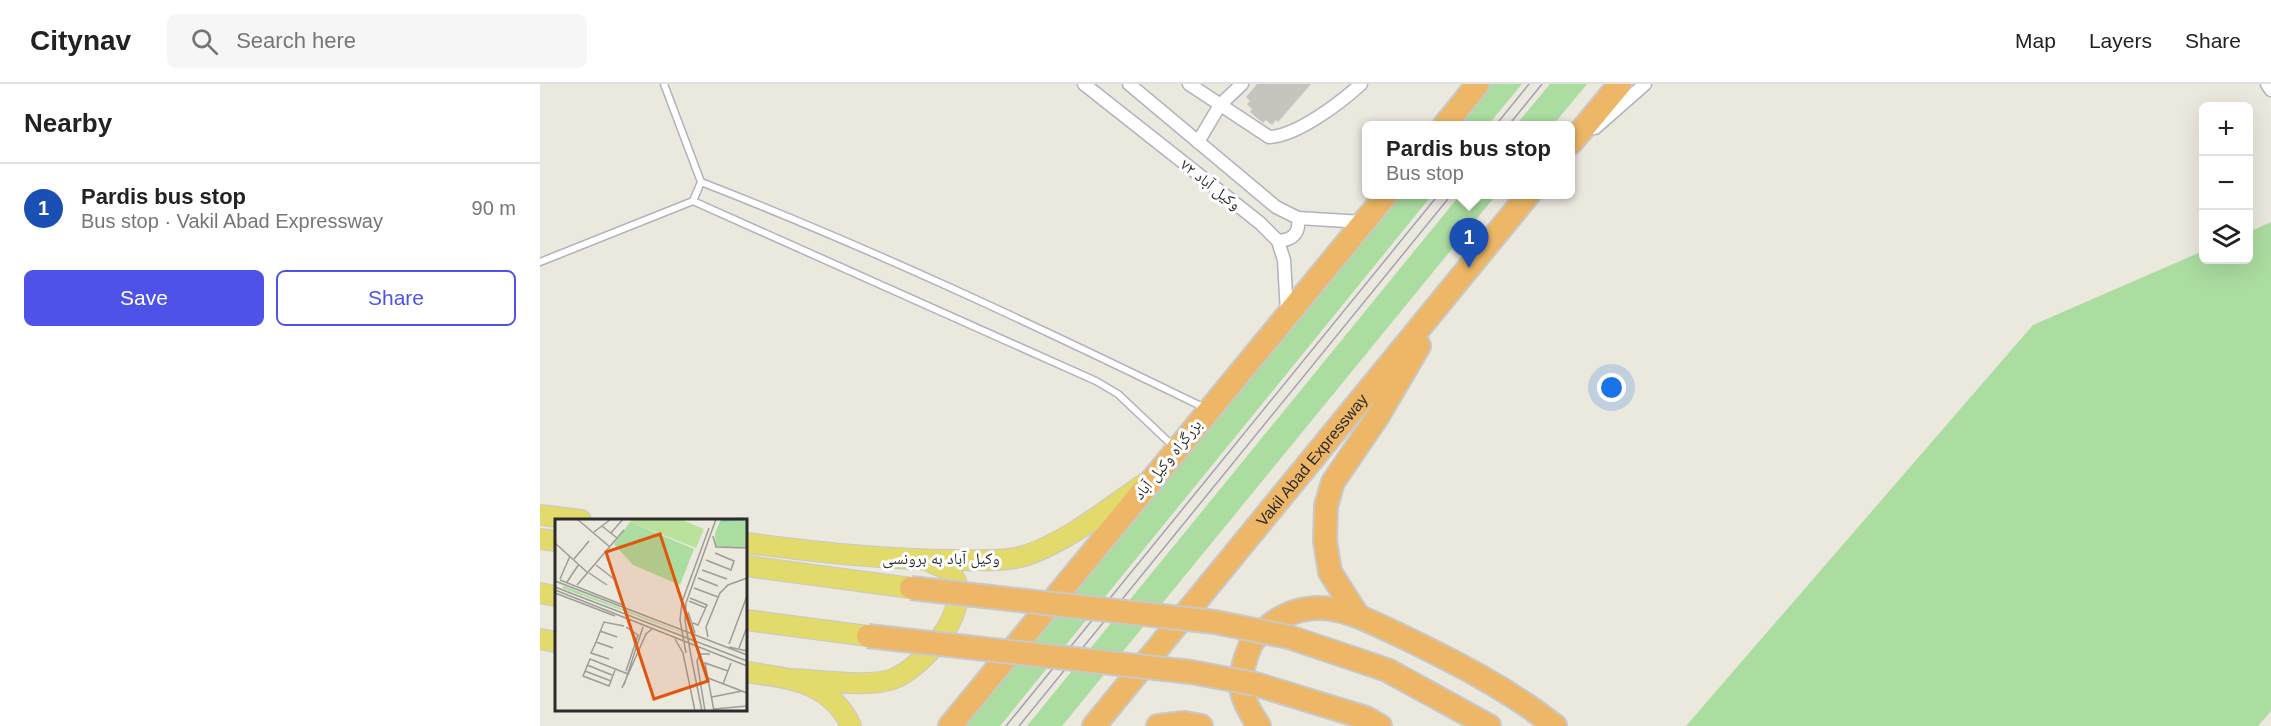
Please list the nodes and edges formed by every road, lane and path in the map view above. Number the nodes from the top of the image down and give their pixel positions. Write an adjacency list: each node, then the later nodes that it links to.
1 (664, 84): 17 (lane)
2 (1129, 84): 15 (street, ۷۲ وکیل آباد)
3 (1189, 84): 12 (street)
4 (1242, 84): 12 (street)
5 (1361, 84): 12 (street)
6 (1478, 84): 13 (highway)
7 (1620, 84): 14 (highway)
8 (1646, 84): 16 (street)
9 (2267, 84): 11 (street)
10 (1091, 86): 23 (street, ۷۲ وکیل آباد)
11 (2271, 90)
12 (1220, 105): 15 (street)
13 (1448, 121)
14 (1575, 138)
15 (1198, 142): 21 (street, ۷۲ وکیل آباد)
16 (1575, 146)
17 (701, 182): 20 (lane); 27 (lane)
18 (1384, 199): 22 (highway, بزرگراه وکیل آباد)
19 (1526, 199): 25 (highway, Vakil Abad Expressway)
20 (693, 201): 24 (lane); 28 (lane)
21 (1298, 218): 22 (street, ۷۲ وکیل آباد); 23 (street)
22 (1364, 222): 26 (highway, بزرگراه وکیل آباد)
23 (1278, 242): 26 (street)
24 (540, 262)
25 (1456, 284): 40 (highway); 49 (highway, Vakil Abad Expressway)
26 (1287, 314): 27 (highway, بزرگراه وکیل آباد)
27 (1209, 409): 28 (highway, بزرگراه وکیل آباد)
28 (1176, 449): 29 (highway, بزرگراه وکیل آباد)
29 (1151, 479): 35 (main road, وکیل آباد به برونسی); 48 (highway, بزرگراه وکیل آباد)
30 (540, 515): 31 (main road)
31 (573, 519)
32 (540, 539): 33 (main road)
33 (555, 541)
34 (747, 543): 35 (main road, وکیل آباد به برونسی)
35 (926, 560): 46 (main road)
36 (747, 567): 37 (main road)
37 (911, 588): 54 (highway, bridge)
38 (540, 594): 39 (main road)
39 (555, 596)
40 (1358, 616): 52 (highway); 55 (highway)
41 (747, 620): 42 (main road)
42 (868, 636): 53 (highway, bridge)
43 (540, 639): 44 (main road)
44 (555, 642)
45 (747, 672): 46 (main road)
46 (792, 679): 47 (main road)
47 (851, 726)
48 (950, 726)
49 (1094, 726)
50 (1158, 726): 51 (highway)
51 (1201, 726)
52 (1259, 726)
53 (1380, 726)
54 (1489, 726)
55 (1555, 726)

